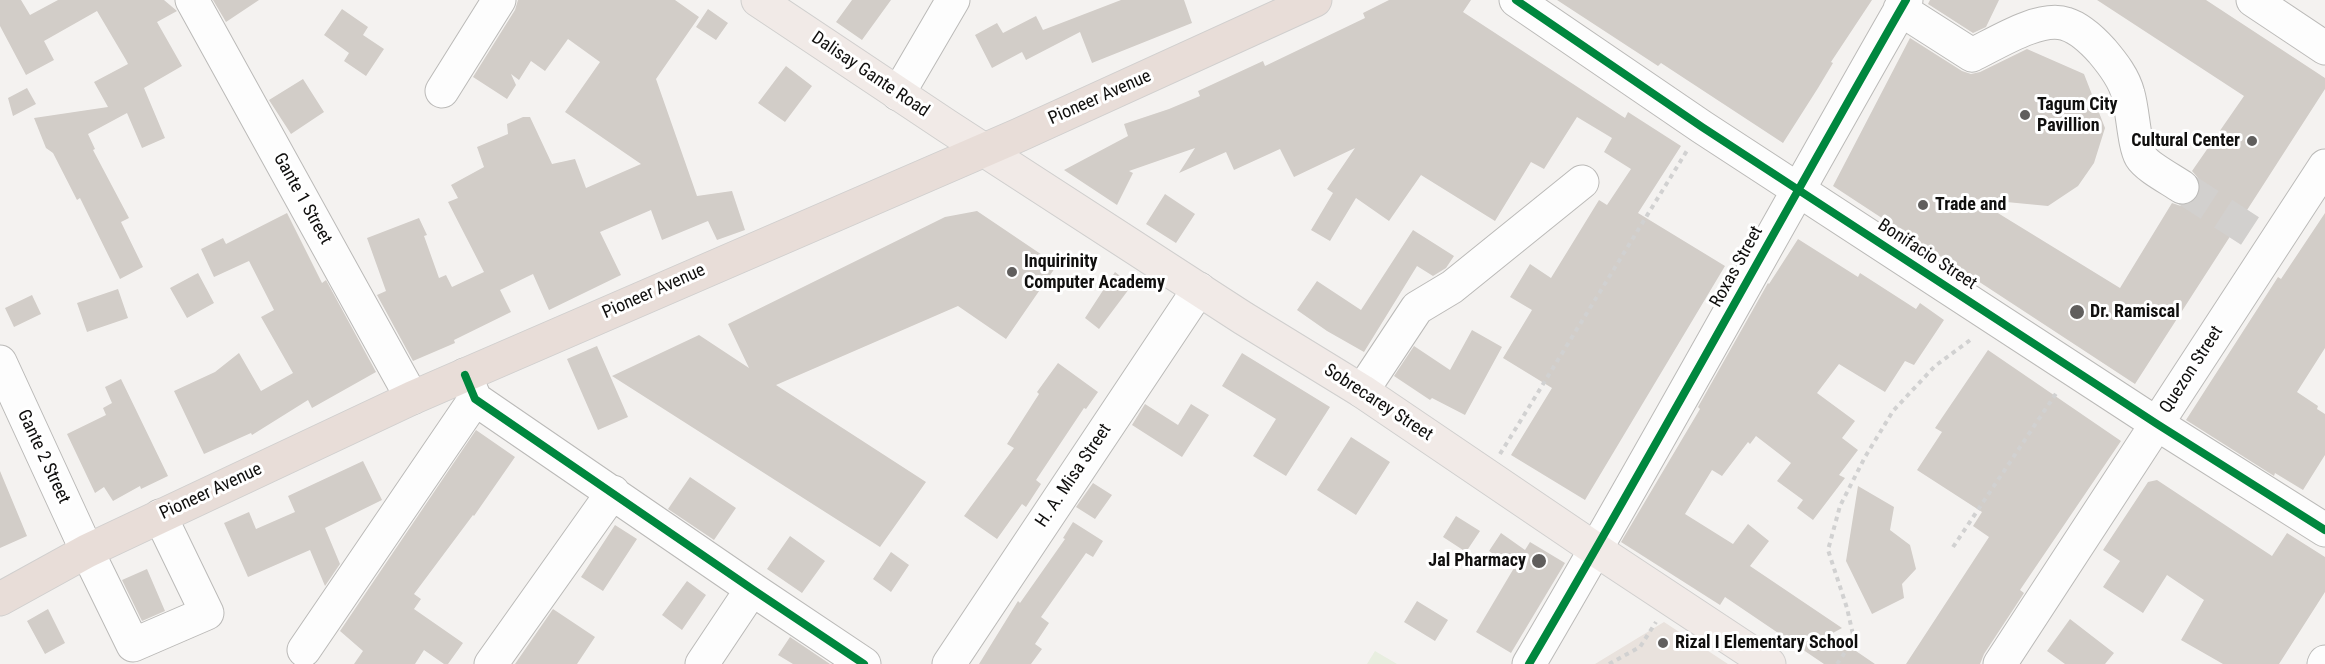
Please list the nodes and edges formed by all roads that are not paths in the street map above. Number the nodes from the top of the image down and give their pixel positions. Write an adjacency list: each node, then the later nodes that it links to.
1 (192, 0): 21 (street, Gante 1 Street)
2 (499, 0): 10 (street)
3 (758, 0): 11 (main road, Dalisay Gante Road)
4 (953, 0): 11 (street)
5 (1316, 0): 12 (highway, Pioneer Avenue)
6 (1516, 0): 16 (street, Bonifacio Street)
7 (2253, 0): 9 (street)
8 (1903, 5): 15 (street); 16 (street, Roxas Street)
9 (2325, 48)
10 (442, 91)
11 (898, 94): 12 (main road, Dalisay Gante Road)
12 (983, 149): 17 (main road, Sobrecarey Street); 19 (highway, Pioneer Avenue)
13 (2325, 166): 22 (street, Quezon Street)
14 (1582, 182): 20 (street)
15 (2182, 187)
16 (1798, 188): 22 (street, Bonifacio Street); 26 (street, Roxas Street)
17 (1199, 289): 20 (main road, Sobrecarey Street); 34 (street, H. A. Misa Street)
18 (0, 363): 27 (street, Gante 2 Street)
19 (470, 387): 21 (highway, Pioneer Avenue); 23 (street); 30 (street)
20 (1362, 392): 26 (main road, Sobrecarey Street)
21 (412, 398): 24 (highway, Pioneer Avenue)
22 (2157, 424): 25 (street, Bonifacio Street); 37 (street, Quezon Street)
23 (613, 492): 28 (street); 31 (street)
24 (160, 516): 27 (highway, Pioneer Avenue); 27 (street, Gante 2 Street)
25 (2325, 530)
26 (1595, 549): 35 (street, Roxas Street); 36 (main road, Sobrecarey Street)
27 (87, 551): 29 (highway, Pioneer Avenue)
28 (752, 589): 32 (street); 33 (street)
29 (0, 599)
30 (304, 650)
31 (491, 664)
32 (702, 664)
33 (864, 664)
34 (949, 664)
35 (1529, 664)
36 (1769, 664)
37 (2000, 664)

